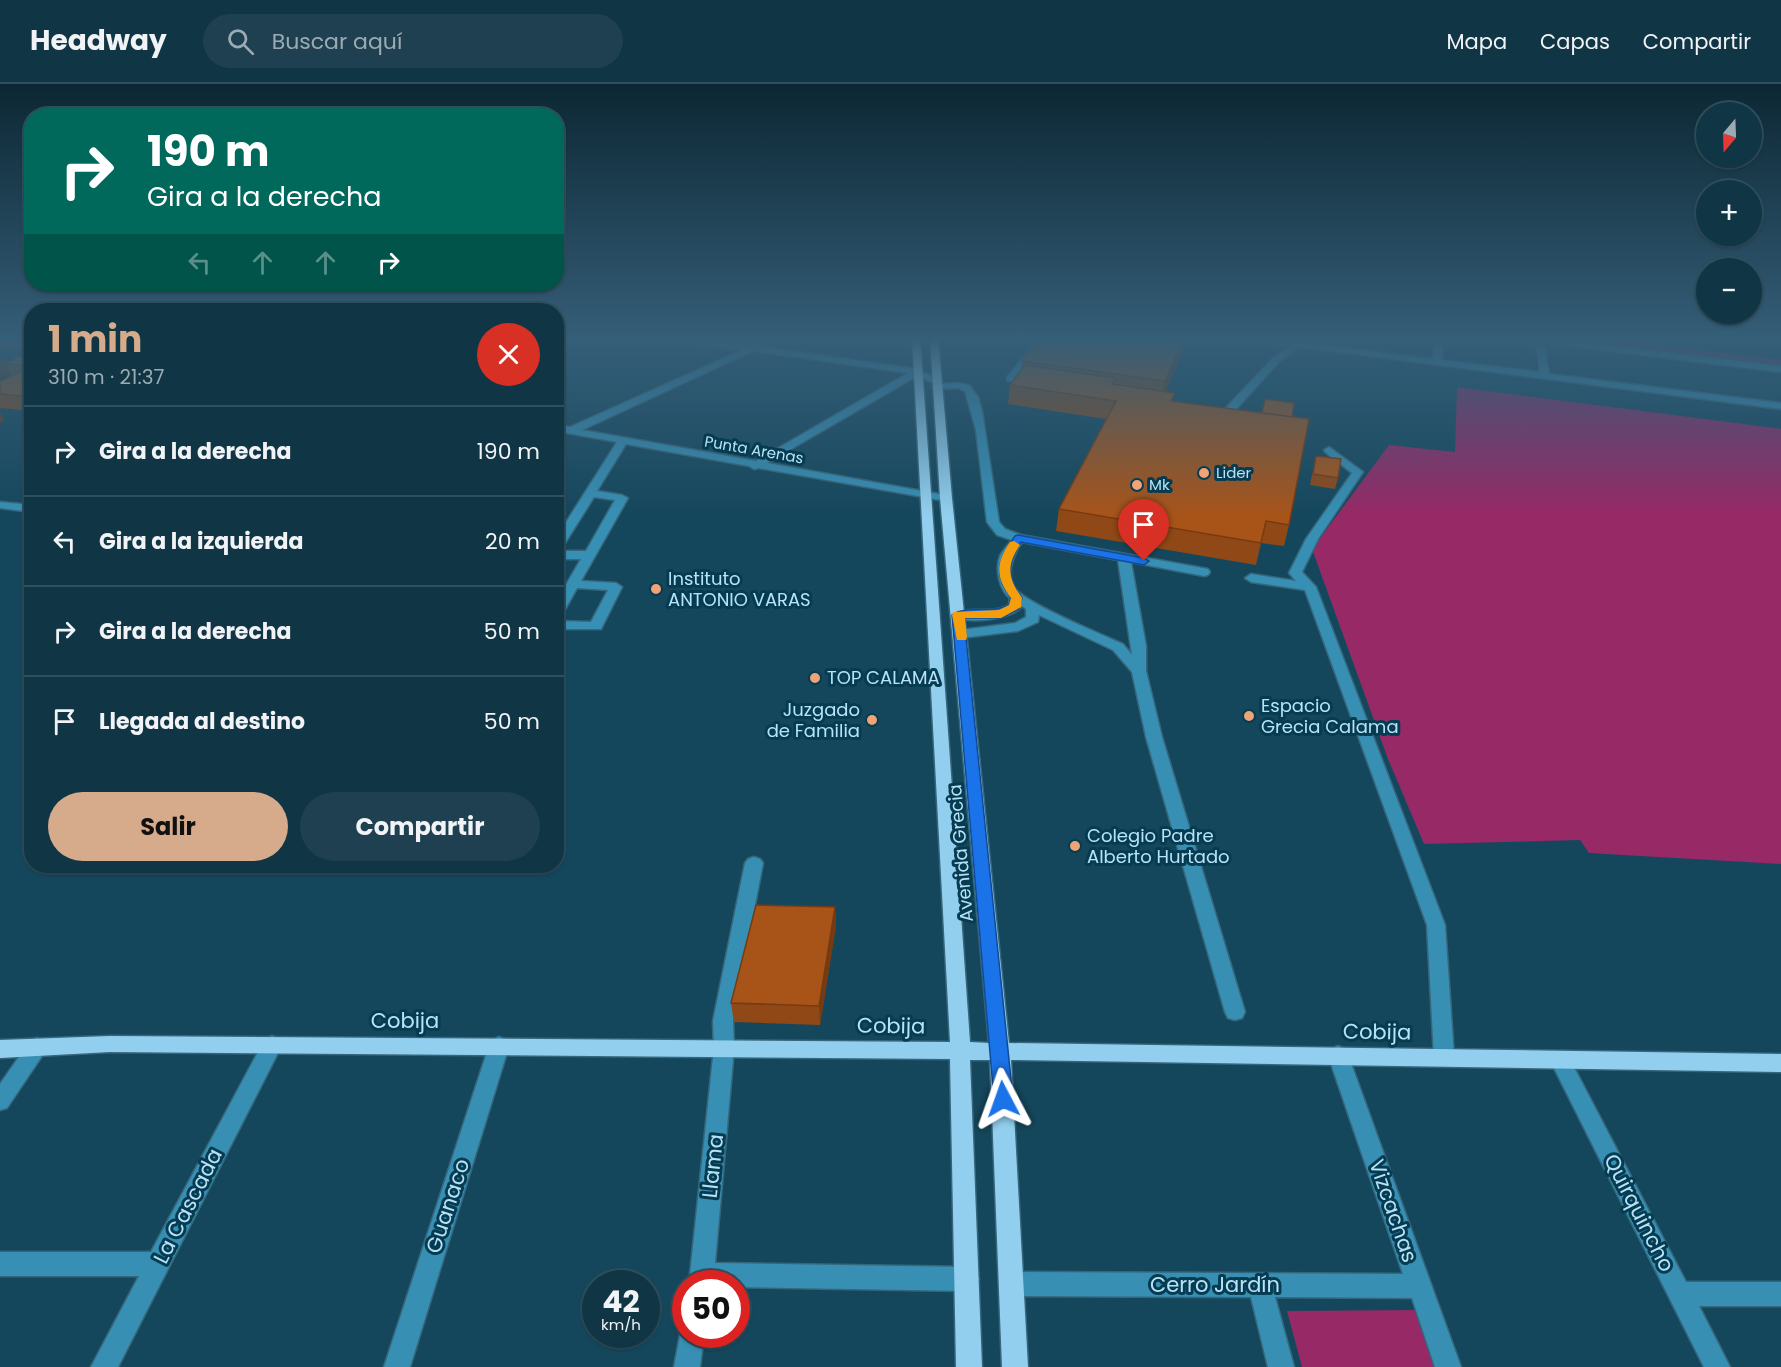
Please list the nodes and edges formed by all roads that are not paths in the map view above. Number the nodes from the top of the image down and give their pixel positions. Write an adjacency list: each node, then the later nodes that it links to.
1 (645, 397): 11 (street)
2 (874, 397): 14 (street)
3 (919, 397): 16 (main road, Avenida Grecia)
4 (938, 397): 17 (main road, Avenida Grecia)
5 (973, 397): 21 (street)
6 (1241, 397): 9 (street)
7 (1712, 397): 8 (street)
8 (1781, 406)
9 (1224, 416)
10 (564, 430): 11 (street, Punta Arenas)
11 (570, 431): 12 (street, Punta Arenas)
12 (623, 441): 14 (street, Punta Arenas); 15 (street)
13 (1329, 450): 28 (street)
14 (754, 466): 16 (street, Punta Arenas)
15 (589, 493): 20 (street); 23 (street)
16 (925, 495): 17 (street, Punta Arenas); 43 (main road, Avenida Grecia)
17 (946, 498): 32 (main road, Avenida Grecia)
18 (0, 505): 19 (street)
19 (24, 508)
20 (564, 535)
21 (1018, 538): 24 (street); 29 (street)
22 (564, 555): 23 (street)
23 (589, 555): 27 (street)
24 (1124, 558): 25 (street); 35 (street)
25 (1204, 572)
26 (1251, 578): 28 (street)
27 (573, 584): 30 (street); 33 (street)
28 (1310, 587): 46 (street)
29 (1017, 598): 31 (street); 32 (street)
30 (564, 600)
31 (1032, 607): 34 (street); 35 (street)
32 (958, 615): 34 (main road, Avenida Grecia)
33 (564, 625)
34 (961, 634): 44 (main road, Avenida Grecia)
35 (1139, 671): 37 (street)
36 (754, 863): 41 (street, Llama)
37 (1235, 1012)
38 (272, 1045): 39 (main road, Cobija); 40 (main road, Cobija); 51 (street, La Cascada)
39 (499, 1046): 41 (main road, Cobija); 62 (street, Guanaco)
40 (37, 1047): 42 (main road, Cobija); 49 (street)
41 (724, 1048): 43 (main road, Cobija); 52 (street, Llama)
42 (0, 1049)
43 (959, 1051): 44 (main road, Cobija); 53 (main road, Avenida Grecia)
44 (1000, 1051): 45 (main road, Cobija); 55 (main road, Avenida Grecia)
45 (1338, 1055): 46 (main road, Cobija); 57 (street, Vizcachas)
46 (1444, 1057): 47 (main road, Cobija)
47 (1560, 1060): 48 (main road, Cobija); 58 (street, Quirquincho)
48 (1781, 1063)
49 (0, 1101)
50 (0, 1264): 51 (street)
51 (158, 1264): 61 (street, La Cascada)
52 (702, 1270)
53 (968, 1279): 54 (street); 64 (main road, Avenida Grecia)
54 (750, 1280)
55 (1011, 1284): 56 (street, Cerro Jardín); 65 (main road, Avenida Grecia)
56 (1260, 1285): 57 (street, Cerro Jardín); 66 (street)
57 (1419, 1286): 67 (street, Vizcachas)
58 (1681, 1294): 59 (street); 68 (street, Quirquincho)
59 (1781, 1294)
60 (690, 1348): 63 (street)
61 (104, 1367)
62 (397, 1367)
63 (687, 1367)
64 (969, 1367)
65 (1015, 1367)
66 (1281, 1367)
67 (1449, 1367)
68 (1717, 1367)

